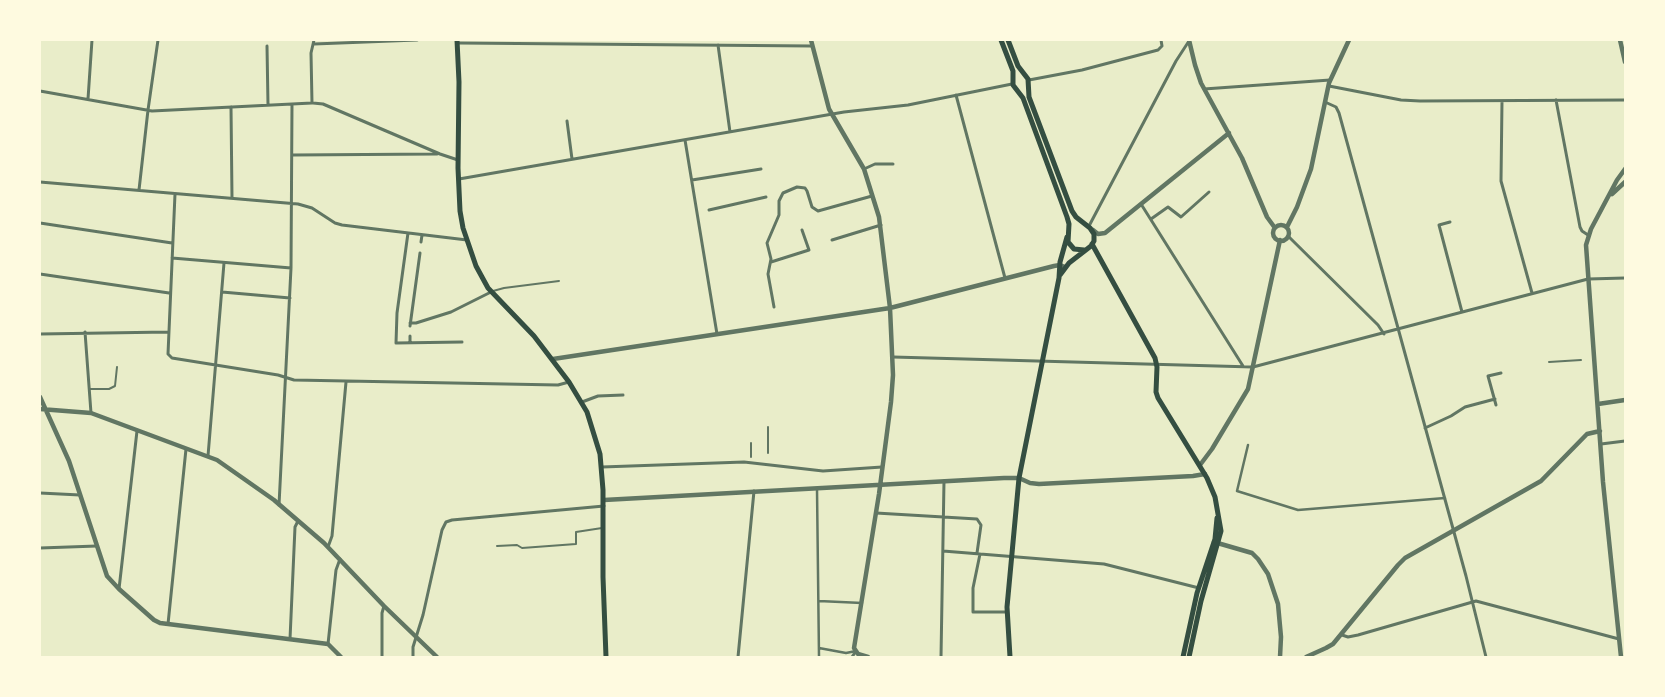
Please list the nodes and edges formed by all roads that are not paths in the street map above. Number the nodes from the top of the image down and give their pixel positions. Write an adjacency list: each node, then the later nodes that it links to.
1 (92, 40): 26 (street)
2 (158, 40): 35 (street)
3 (266, 40): 14 (street)
4 (416, 40): 12 (street)
5 (811, 40): 16 (street)
6 (1001, 40): 19 (main road)
7 (1008, 40): 18 (main road)
8 (1162, 40): 20 (street)
9 (1349, 40): 21 (street)
10 (1620, 40): 17 (street)
11 (1189, 41): 22 (street); 69 (street)
12 (314, 42): 31 (street)
13 (457, 42): 15 (street); 44 (main road)
14 (266, 46): 33 (street)
15 (718, 46): 16 (street); 38 (street)
16 (812, 46): 36 (street)
17 (1625, 62)
18 (1025, 75): 19 (main road); 20 (main road)
19 (1012, 82): 23 (main road); 25 (street)
20 (1029, 82): 23 (main road); 69 (main road)
21 (1329, 83): 22 (street); 27 (street); 30 (street)
22 (1204, 89): 39 (street)
23 (1016, 90): 75 (main road)
24 (40, 91): 26 (street)
25 (956, 95): 36 (street); 94 (street)
26 (88, 99): 35 (street)
27 (1502, 100): 28 (street); 99 (street)
28 (1556, 100): 29 (street); 77 (street)
29 (1625, 100)
30 (1325, 102): 70 (street); 104 (street)
31 (312, 103): 32 (street); 41 (street)
32 (292, 104): 33 (street); 42 (street)
33 (268, 105): 34 (street)
34 (231, 107): 35 (street); 58 (street)
35 (148, 110): 53 (street)
36 (832, 114): 38 (street); 47 (street)
37 (566, 121): 43 (street)
38 (730, 132): 40 (street)
39 (1229, 133): 61 (street); 71 (street)
40 (685, 140): 43 (street); 50 (street)
41 (440, 154): 42 (street); 44 (street)
42 (293, 155): 59 (street)
43 (572, 159): 49 (street)
44 (458, 160): 49 (main road)
45 (893, 164): 47 (street)
46 (761, 169): 50 (street)
47 (864, 169): 56 (street)
48 (1625, 169): 60 (street)
49 (458, 179): 78 (main road)
50 (692, 180): 64 (street)
51 (40, 182): 53 (street)
52 (1625, 182): 60 (street)
53 (139, 190): 55 (street)
54 (1209, 192): 65 (street)
55 (175, 194): 58 (street); 82 (street)
56 (873, 196): 68 (street); 87 (street)
57 (766, 197): 62 (street)
58 (232, 198): 59 (street)
59 (292, 203): 73 (street); 90 (street)
60 (1605, 203): 77 (street)
61 (1141, 204): 65 (street); 69 (street)
62 (709, 210)
63 (701, 212): 64 (street)
64 (696, 214): 108 (street)
65 (1151, 219): 120 (street)
66 (1450, 222): 103 (street)
67 (40, 223): 82 (street)
68 (881, 225): 79 (street); 102 (street)
69 (1089, 227): 75 (main road); 83 (main road)
70 (1286, 227): 71 (street); 76 (street)
71 (1275, 228): 80 (street)
72 (802, 230): 87 (street)
73 (408, 233): 74 (street); 112 (street)
74 (422, 235): 78 (street); 81 (street)
75 (1067, 235): 84 (main road); 89 (main road)
76 (1288, 236): 80 (street); 109 (street)
77 (1588, 236): 92 (street)
78 (467, 240): 97 (main road)
79 (832, 240)
80 (1280, 240): 122 (street)
81 (421, 242)
82 (172, 243): 86 (street)
83 (1092, 244): 84 (main road); 118 (main road)
84 (1087, 249): 89 (main road)
85 (420, 253): 97 (street)
86 (172, 258): 88 (street); 98 (street)
87 (771, 262): 101 (street)
88 (224, 263): 90 (street); 96 (street)
89 (1063, 266): 94 (street); 116 (main road)
90 (291, 268): 100 (street)
91 (40, 274): 98 (street)
92 (1588, 278): 93 (street); 99 (street); 133 (street)
93 (1625, 278)
94 (1005, 279): 102 (street)
95 (559, 282): 97 (lane)
96 (222, 292): 100 (street); 119 (street)
97 (491, 292): 114 (main road)
98 (169, 293): 106 (street)
99 (1532, 293): 103 (street)
100 (290, 298): 124 (street)
101 (774, 307)
102 (890, 308): 108 (street); 113 (street)
103 (1462, 312): 104 (street)
104 (1398, 330): 109 (street); 138 (street)
105 (85, 332): 106 (street); 107 (street); 127 (street)
106 (168, 332): 119 (street)
107 (40, 334)
108 (717, 334): 114 (street)
109 (1384, 334): 122 (street)
110 (410, 336): 112 (street)
111 (462, 342): 112 (street)
112 (410, 343)
113 (893, 356): 116 (street); 151 (street)
114 (553, 359): 126 (main road)
115 (1582, 360): 117 (lane)
116 (1042, 361): 118 (street); 153 (main road)
117 (1549, 362)
118 (1156, 364): 120 (street); 149 (main road)
119 (215, 366): 124 (street); 147 (street)
120 (1243, 366): 122 (street)
121 (116, 367): 127 (lane)
122 (1253, 367): 149 (street)
123 (1501, 373): 130 (street)
124 (286, 377): 125 (street); 162 (street)
125 (346, 382): 126 (street); 171 (street)
126 (569, 382): 132 (main road)
127 (89, 389): 136 (street)
128 (623, 395): 132 (street)
129 (40, 397): 135 (street)
130 (1495, 399): 134 (street); 138 (street)
131 (1625, 400): 133 (street)
132 (582, 402): 150 (main road)
133 (1598, 404): 140 (street)
134 (1496, 405)
135 (42, 409): 136 (street); 159 (street)
136 (91, 413): 139 (street)
137 (768, 427): 146 (lane)
138 (1425, 428): 160 (street)
139 (137, 431): 145 (street); 178 (street)
140 (1600, 431): 143 (street); 167 (street)
141 (1625, 440): 143 (street)
142 (751, 443): 148 (lane)
143 (1601, 444): 187 (street)
144 (1248, 445): 160 (street)
145 (186, 449): 147 (street); 184 (street)
146 (768, 453)
147 (208, 456): 162 (street)
148 (751, 460): 150 (street); 151 (street)
149 (1200, 465): 152 (main road)
150 (602, 467): 161 (main road)
151 (883, 467): 155 (street)
152 (1205, 474): 153 (street); 168 (main road)
153 (1019, 478): 154 (street); 175 (main road)
154 (944, 481): 155 (street); 164 (street)
155 (880, 484): 156 (street); 163 (street)
156 (817, 488): 157 (street); 179 (street)
157 (754, 492): 161 (street); 197 (street)
158 (40, 493): 159 (street)
159 (80, 495): 169 (street)
160 (1444, 498): 167 (street)
161 (604, 503): 166 (main road); 186 (street)
162 (280, 505): 165 (street)
163 (876, 513): 164 (street); 181 (street)
164 (944, 518): 173 (street); 174 (street)
165 (298, 521): 171 (street); 188 (street)
166 (603, 528): 170 (lane); 196 (main road)
167 (1454, 531): 180 (street); 185 (street)
168 (1216, 542): 177 (main road); 205 (street)
169 (97, 546): 172 (street); 178 (street)
170 (497, 546)
171 (328, 547): 176 (street)
172 (40, 548)
173 (943, 550): 174 (street); 201 (street)
174 (979, 554): 175 (street); 183 (street)
175 (1011, 557): 177 (street); 183 (main road)
176 (340, 560): 182 (street); 189 (street)
177 (1202, 588): 203 (main road); 204 (main road)
178 (119, 589): 184 (street)
179 (819, 601): 181 (street); 190 (street)
180 (1472, 601): 185 (street); 187 (street); 207 (street)
181 (862, 603): 191 (street)
182 (384, 606): 186 (street); 193 (street)
183 (1007, 612): 202 (main road)
184 (168, 624): 188 (street)
185 (1342, 635): 206 (street)
186 (416, 637): 194 (street); 195 (street)
187 (1619, 638): 208 (street)
188 (290, 639): 189 (street)
189 (328, 644): 192 (street)
190 (819, 648): 191 (street); 198 (street)
191 (856, 651): 199 (street); 200 (street)
192 (341, 657)
193 (382, 657)
194 (413, 657)
195 (437, 657)
196 (606, 657)
197 (738, 657)
198 (819, 657)
199 (852, 657)
200 (868, 657)
201 (941, 657)
202 (1010, 657)
203 (1183, 657)
204 (1189, 657)
205 (1280, 657)
206 (1306, 657)
207 (1486, 657)
208 (1621, 657)

